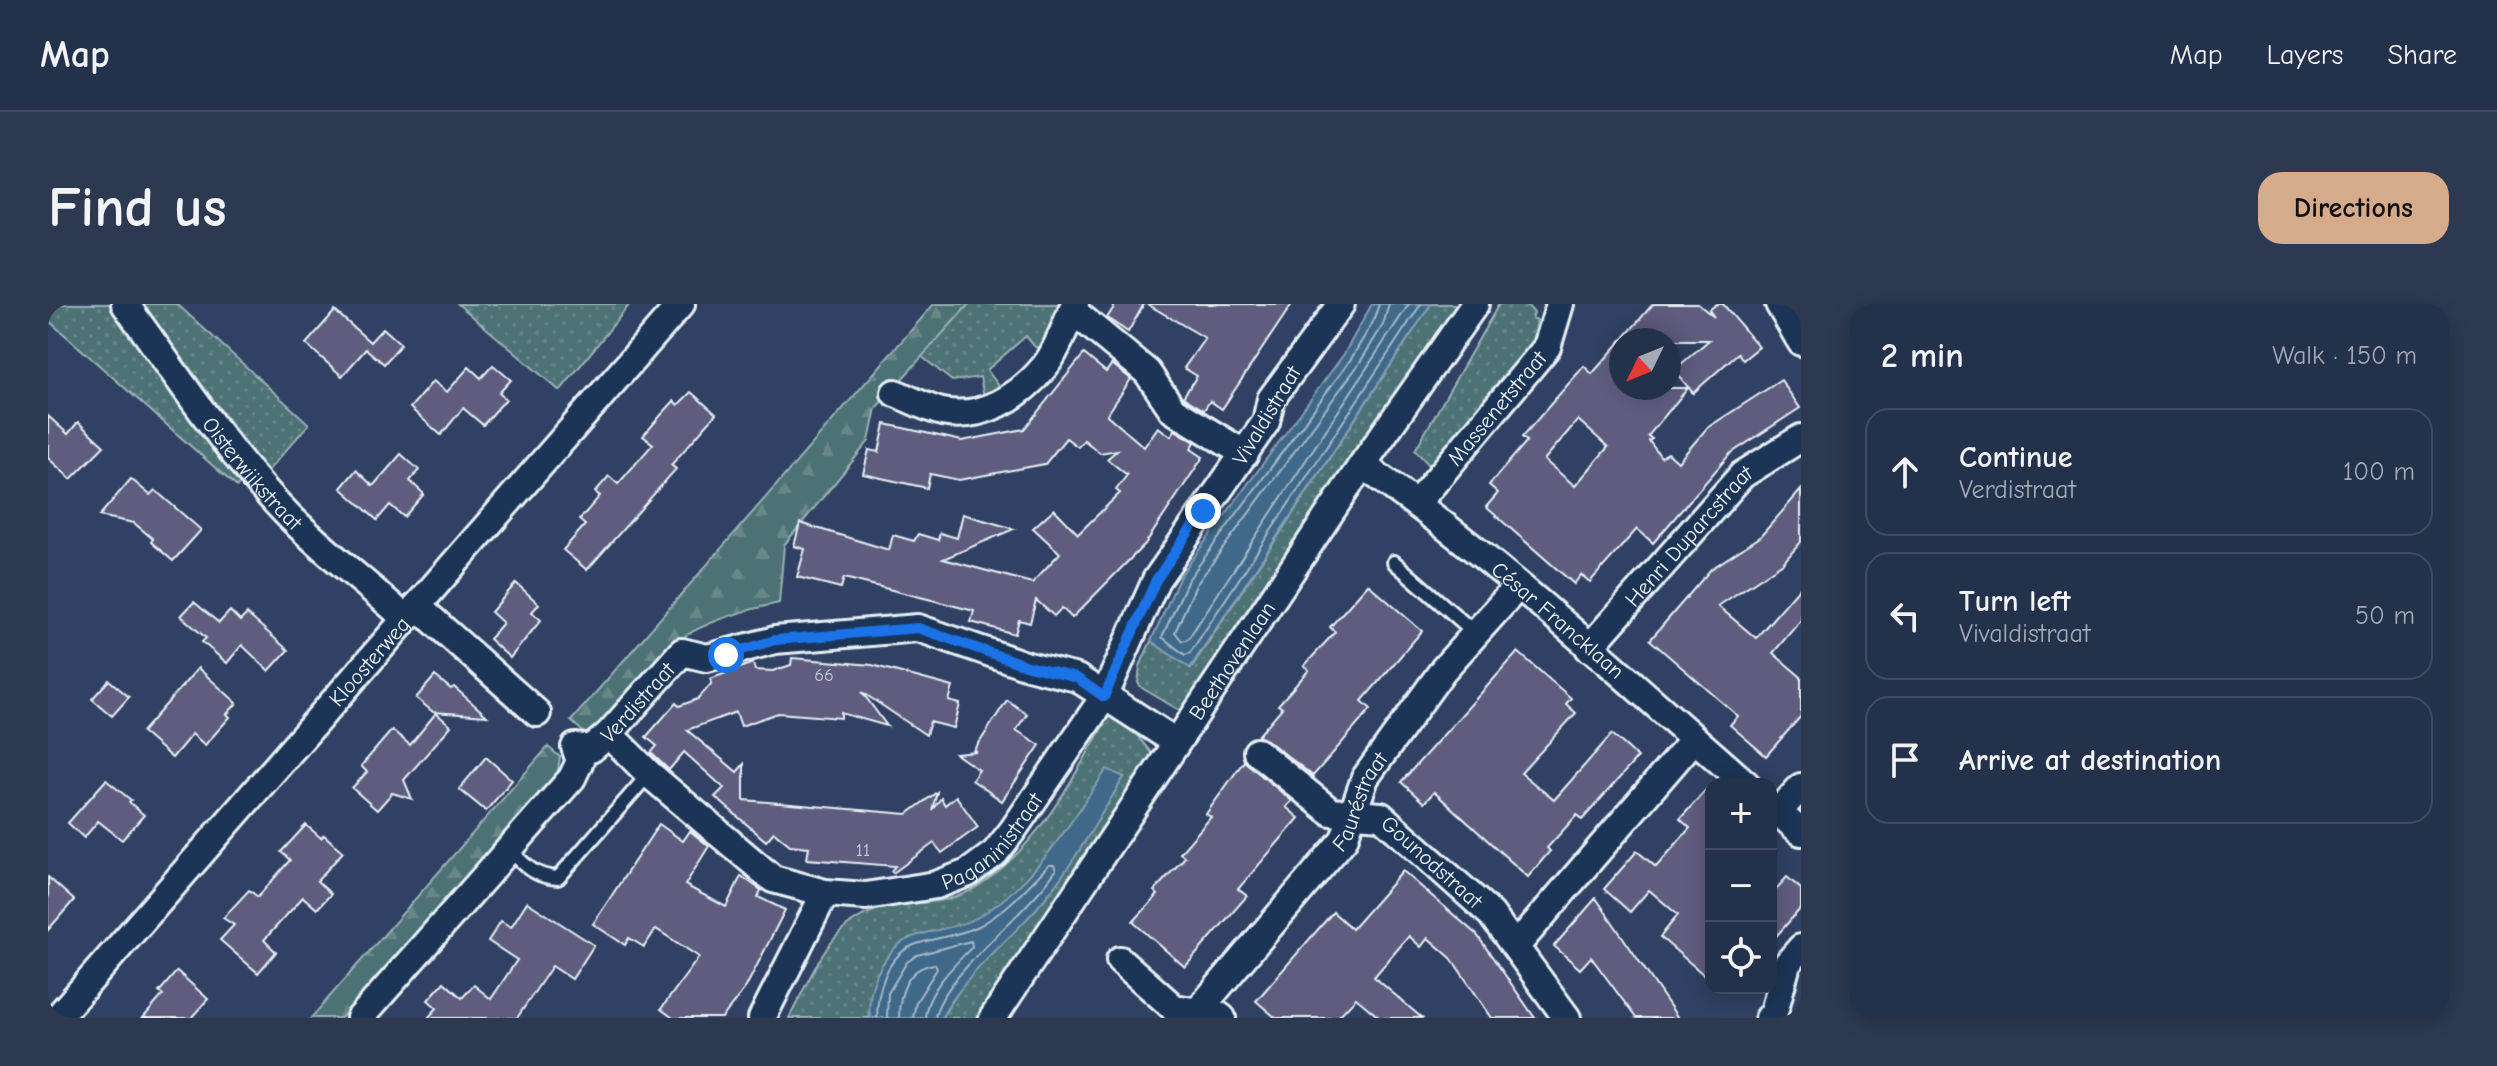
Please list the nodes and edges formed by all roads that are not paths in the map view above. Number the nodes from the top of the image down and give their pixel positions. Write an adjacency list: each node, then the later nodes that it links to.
1 (125, 304): 16 (street, Oisterwijkstraat)
2 (681, 304): 16 (street, Kloosterweg)
3 (1341, 304): 11 (street, Vivaldistraat)
4 (1475, 304): 12 (street, Beethovenlaan)
5 (1560, 304): 13 (street, Massenetstraat)
6 (1779, 304): 8 (street)
7 (1074, 307): 9 (street); 11 (street)
8 (1801, 342)
9 (895, 393)
10 (1801, 438): 18 (street, Henri Duparcstraat)
11 (1245, 454): 19 (street, Vivaldistraat)
12 (1362, 465): 13 (street, César Francklaan); 23 (street, Beethovenlaan)
13 (1417, 503): 15 (street, César Francklaan)
14 (1394, 562): 17 (lane)
15 (1518, 586): 17 (street, Fauréstraat); 18 (street, César Francklaan)
16 (412, 612): 20 (street, Oisterwijkstraat); 39 (street, Kloosterweg)
17 (1475, 633): 30 (street, Fauréstraat)
18 (1589, 648): 22 (street, César Francklaan)
19 (1104, 697): 21 (street, Verdistraat); 23 (street, Verdistraat); 33 (street, Paganinistraat)
20 (537, 713)
21 (609, 734): 25 (street, Paganinistraat); 32 (street, Verdistraat)
22 (1694, 739): 26 (street, César Francklaan); 34 (street)
23 (1176, 742): 41 (street, Beethovenlaan)
24 (1257, 752): 30 (street, Gounodstraat)
25 (649, 774): 32 (lane); 33 (street, Paganinistraat)
26 (1739, 778)
27 (1801, 787): 28 (street)
28 (1777, 807)
29 (1777, 811): 31 (street)
30 (1355, 814): 34 (street, Gounodstraat); 37 (street, Fauréstraat)
31 (1801, 832)
32 (509, 849): 38 (street, Verdistraat)
33 (825, 893): 40 (street)
34 (1516, 946): 42 (street, Gounodstraat)
35 (1801, 948): 43 (street)
36 (1120, 960): 37 (street)
37 (1210, 1015)
38 (364, 1017)
39 (57, 1018)
40 (762, 1018)
41 (993, 1018)
42 (1567, 1018)
43 (1769, 1018)

